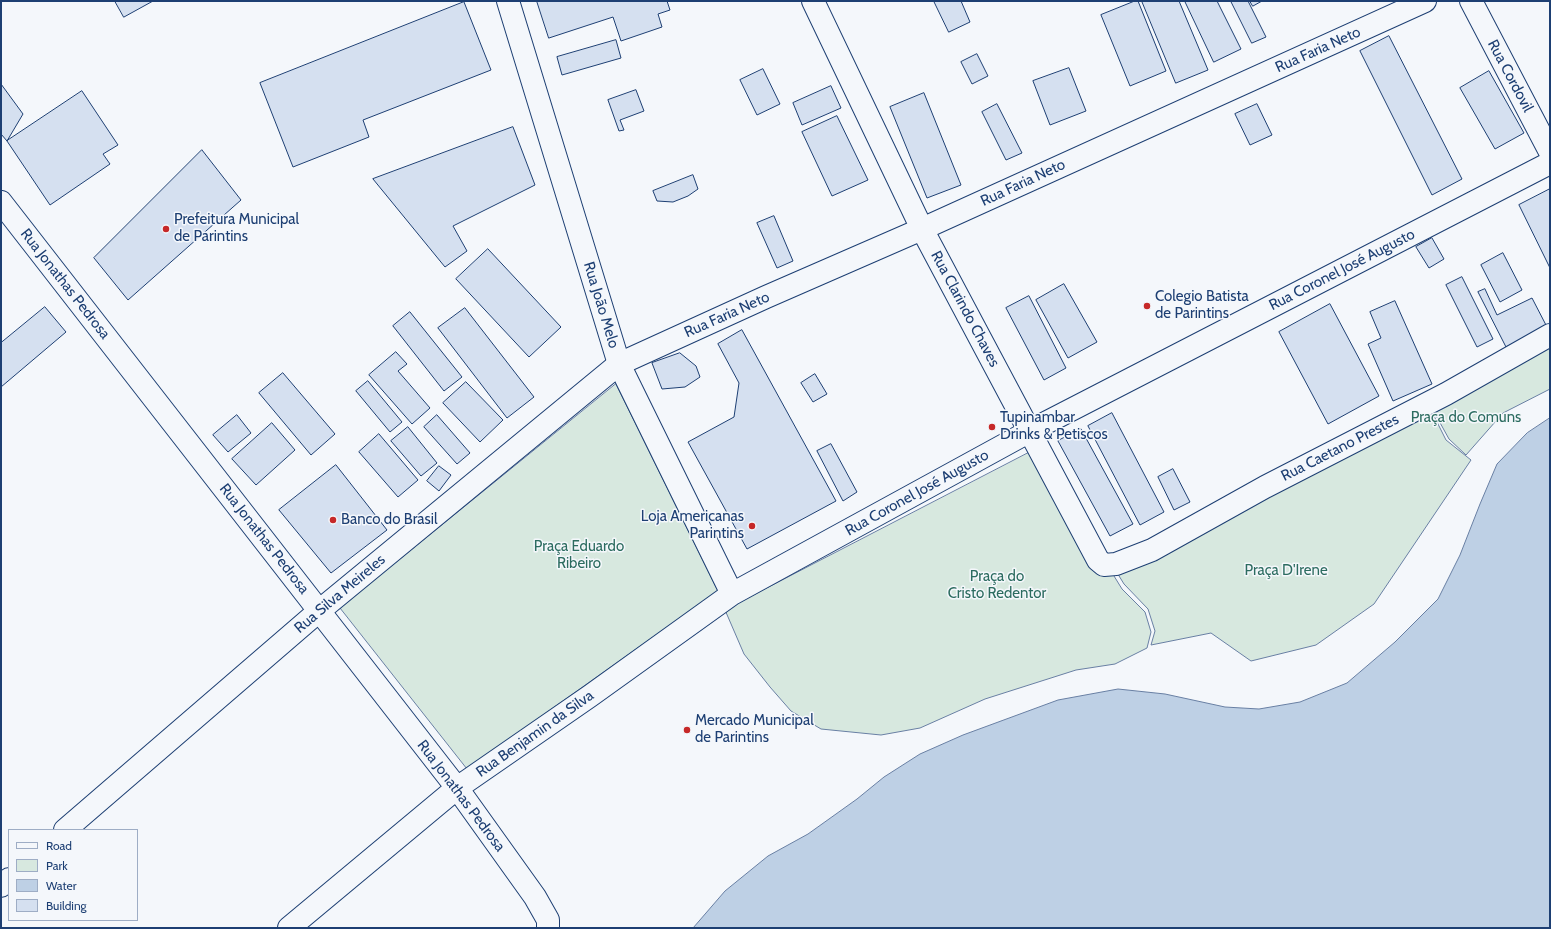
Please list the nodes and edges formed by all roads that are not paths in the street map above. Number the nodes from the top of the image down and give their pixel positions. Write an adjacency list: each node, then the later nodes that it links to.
1 (508, 1): 10 (street, Rua João Melo)
2 (813, 1): 8 (street, Rua Clarindo Chaves)
3 (1425, 1): 8 (street, Rua Faria Neto)
4 (1471, 1): 5 (street, Rua Cordovil)
5 (1550, 152)
6 (1550, 163): 11 (street, Rua Coronel José Augusto)
7 (1, 202): 14 (street, Rua Jonathas Pedrosa)
8 (922, 229): 10 (street, Rua Faria Neto); 11 (street, Rua Clarindo Chaves)
9 (1550, 335): 12 (street, Rua Caetano Prestes)
10 (620, 364): 13 (street, Rua João Melo); 14 (street, Rua Silva Meireles)
11 (1030, 431): 12 (street, Rua Clarindo Chaves); 13 (street, Rua Coronel José Augusto)
12 (1152, 550)
13 (732, 594): 15 (street, Rua Benjamin da Silva)
14 (319, 610): 15 (street, Rua Jonathas Pedrosa); 16 (street, Rua Silva Meireles)
15 (457, 788): 17 (street, Rua Jonathas Pedrosa); 18 (street, Rua Benjamin da Silva)
16 (66, 829)
17 (548, 924)
18 (289, 928)

